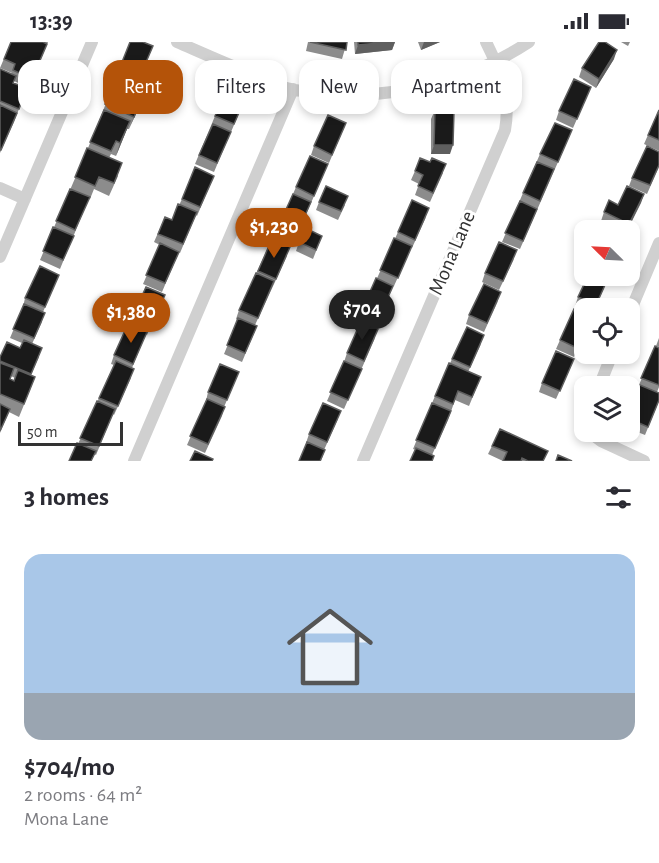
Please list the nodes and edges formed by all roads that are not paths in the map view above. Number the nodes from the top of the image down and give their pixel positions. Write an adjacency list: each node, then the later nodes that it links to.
1 (92, 42): 11 (street)
2 (177, 42): 7 (street)
3 (486, 42): 5 (street, Mona Lane)
4 (529, 42): 6 (street)
5 (495, 60)
6 (498, 60)
7 (293, 89): 8 (street); 16 (street)
8 (391, 92)
9 (507, 114): 17 (street, Mona Lane)
10 (0, 188): 11 (street)
11 (25, 199): 13 (street)
12 (659, 243): 14 (street)
13 (0, 258)
14 (636, 298)
15 (603, 442): 18 (street)
16 (134, 461)
17 (363, 461)
18 (644, 461)

